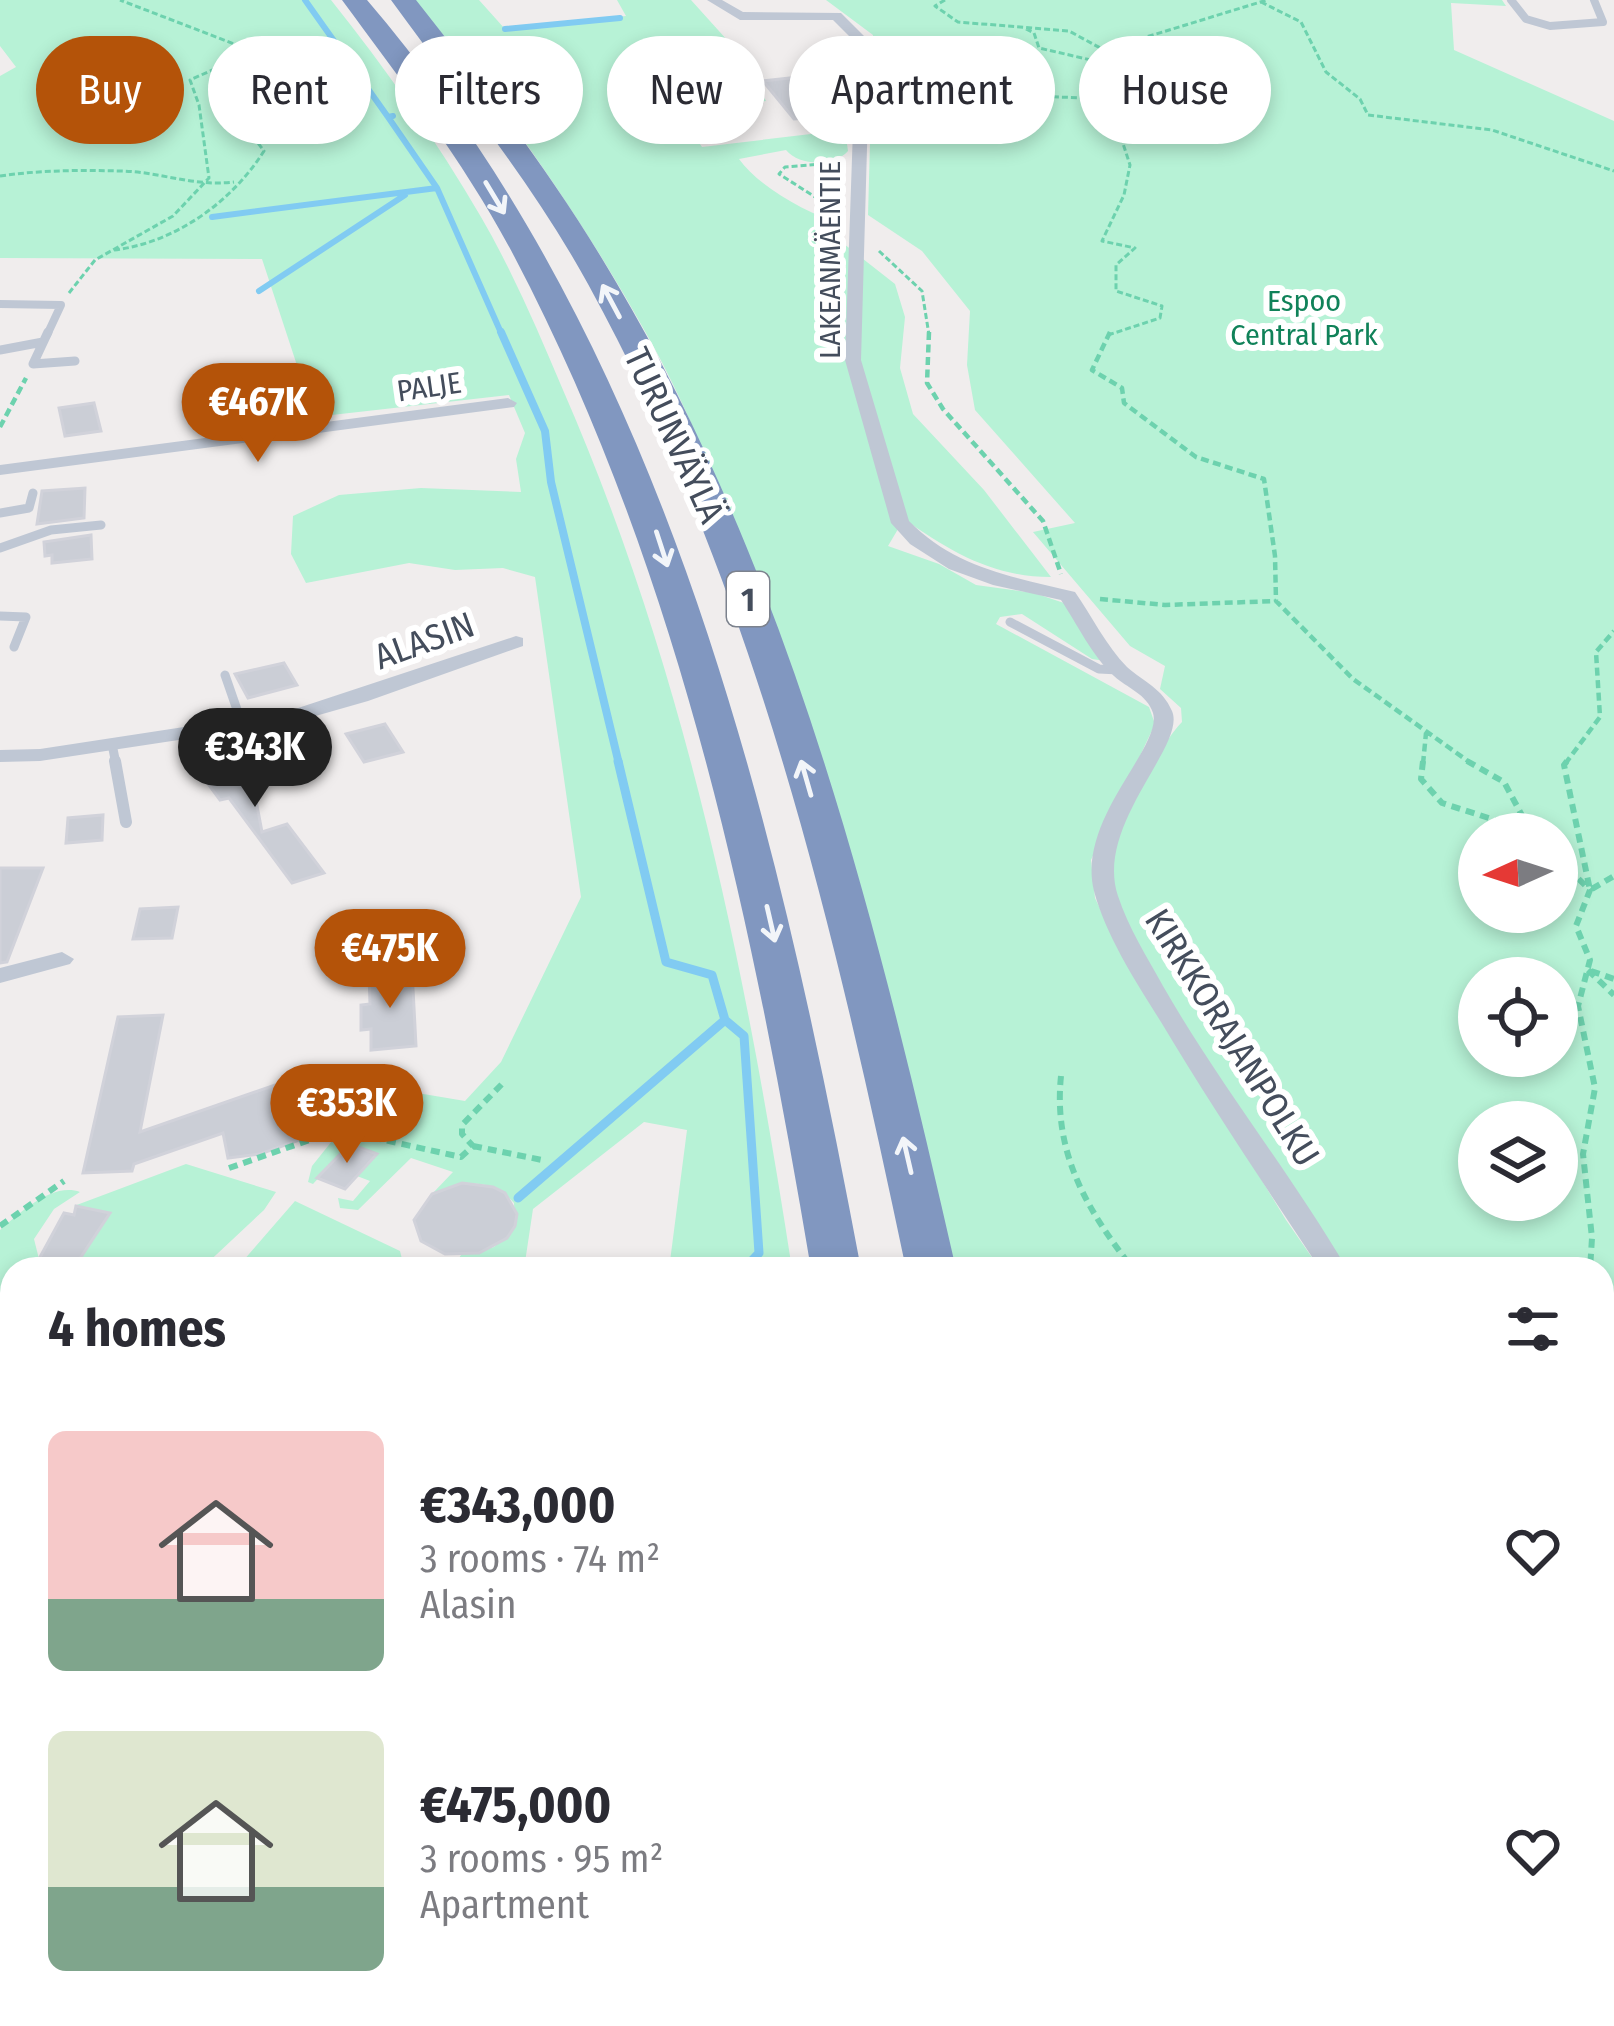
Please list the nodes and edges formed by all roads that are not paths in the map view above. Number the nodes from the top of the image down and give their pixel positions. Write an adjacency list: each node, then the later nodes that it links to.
1 (354, 0): 31 (highway, TURUNVÄYLÄ / 1, one-way to 31)
2 (403, 0): 32 (highway, TURUNVÄYLÄ / 1, one-way to 2)
3 (713, 0): 18 (street, LAKEANMÄENTIE)
4 (1511, 0): 6 (lane)
5 (1594, 0): 6 (lane)
6 (1604, 22): 7 (lane)
7 (1614, 35)
8 (0, 304): 9 (lane)
9 (43, 342): 10 (lane); 11 (lane)
10 (0, 350)
11 (75, 361)
12 (508, 403): 13 (street, PALJE)
13 (0, 470)
14 (33, 493): 15 (lane)
15 (0, 513)
16 (101, 525): 17 (lane)
17 (0, 548)
18 (1068, 596): 23 (street, KIRKKORAJANPOLKU)
19 (0, 616): 22 (lane)
20 (1010, 622): 23 (lane)
21 (516, 642): 25 (street, ALASIN)
22 (14, 646)
23 (1119, 670): 33 (street, KIRKKORAJANPOLKU)
24 (225, 675): 25 (lane)
25 (242, 724): 26 (street, ALASIN)
26 (112, 744): 27 (street, ALASIN); 28 (lane)
27 (0, 756)
28 (126, 822)
29 (62, 959): 30 (street)
30 (0, 976)
31 (834, 1257)
32 (929, 1257)
33 (1326, 1257)

